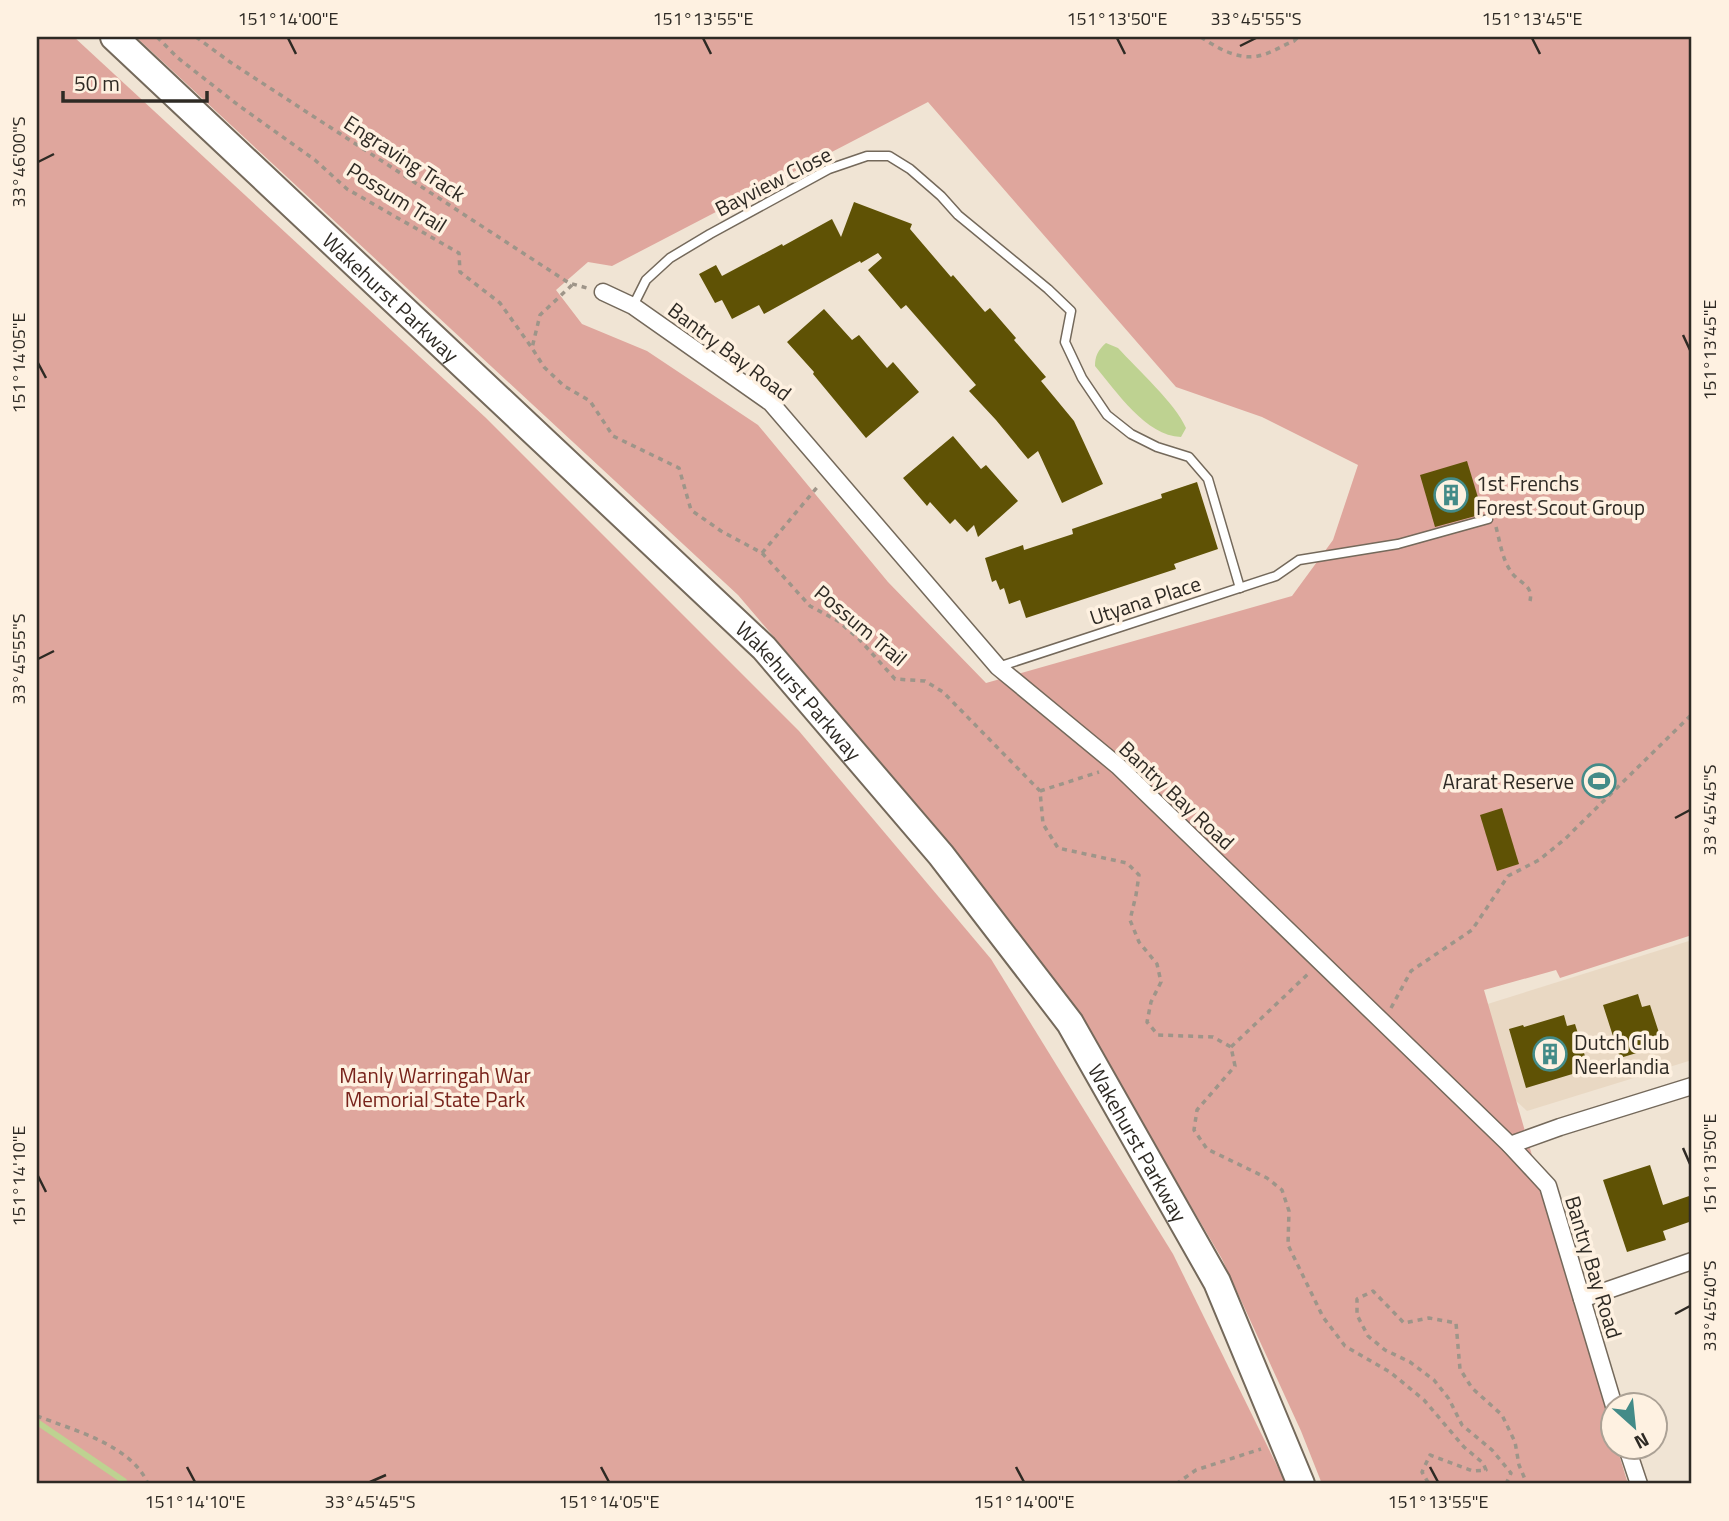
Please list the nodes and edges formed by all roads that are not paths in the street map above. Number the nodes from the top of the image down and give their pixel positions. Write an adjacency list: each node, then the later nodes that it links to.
1 (114, 37): 13 (main road, Wakehurst Parkway)
2 (603, 292): 3 (street, Bantry Bay Road)
3 (634, 306): 5 (lane, Bayview Close); 6 (street, Bantry Bay Road)
4 (1488, 519): 5 (lane, Utyana Place)
5 (1240, 588): 6 (lane, Utyana Place)
6 (998, 667): 8 (street, Bantry Bay Road)
7 (1692, 1086): 8 (street)
8 (1510, 1145): 10 (street, Bantry Bay Road)
9 (1692, 1261): 10 (street)
10 (1582, 1299): 11 (street, Bantry Bay Road)
11 (1610, 1392)
12 (1632, 1462): 14 (street)
13 (1301, 1484)
14 (1639, 1484)

